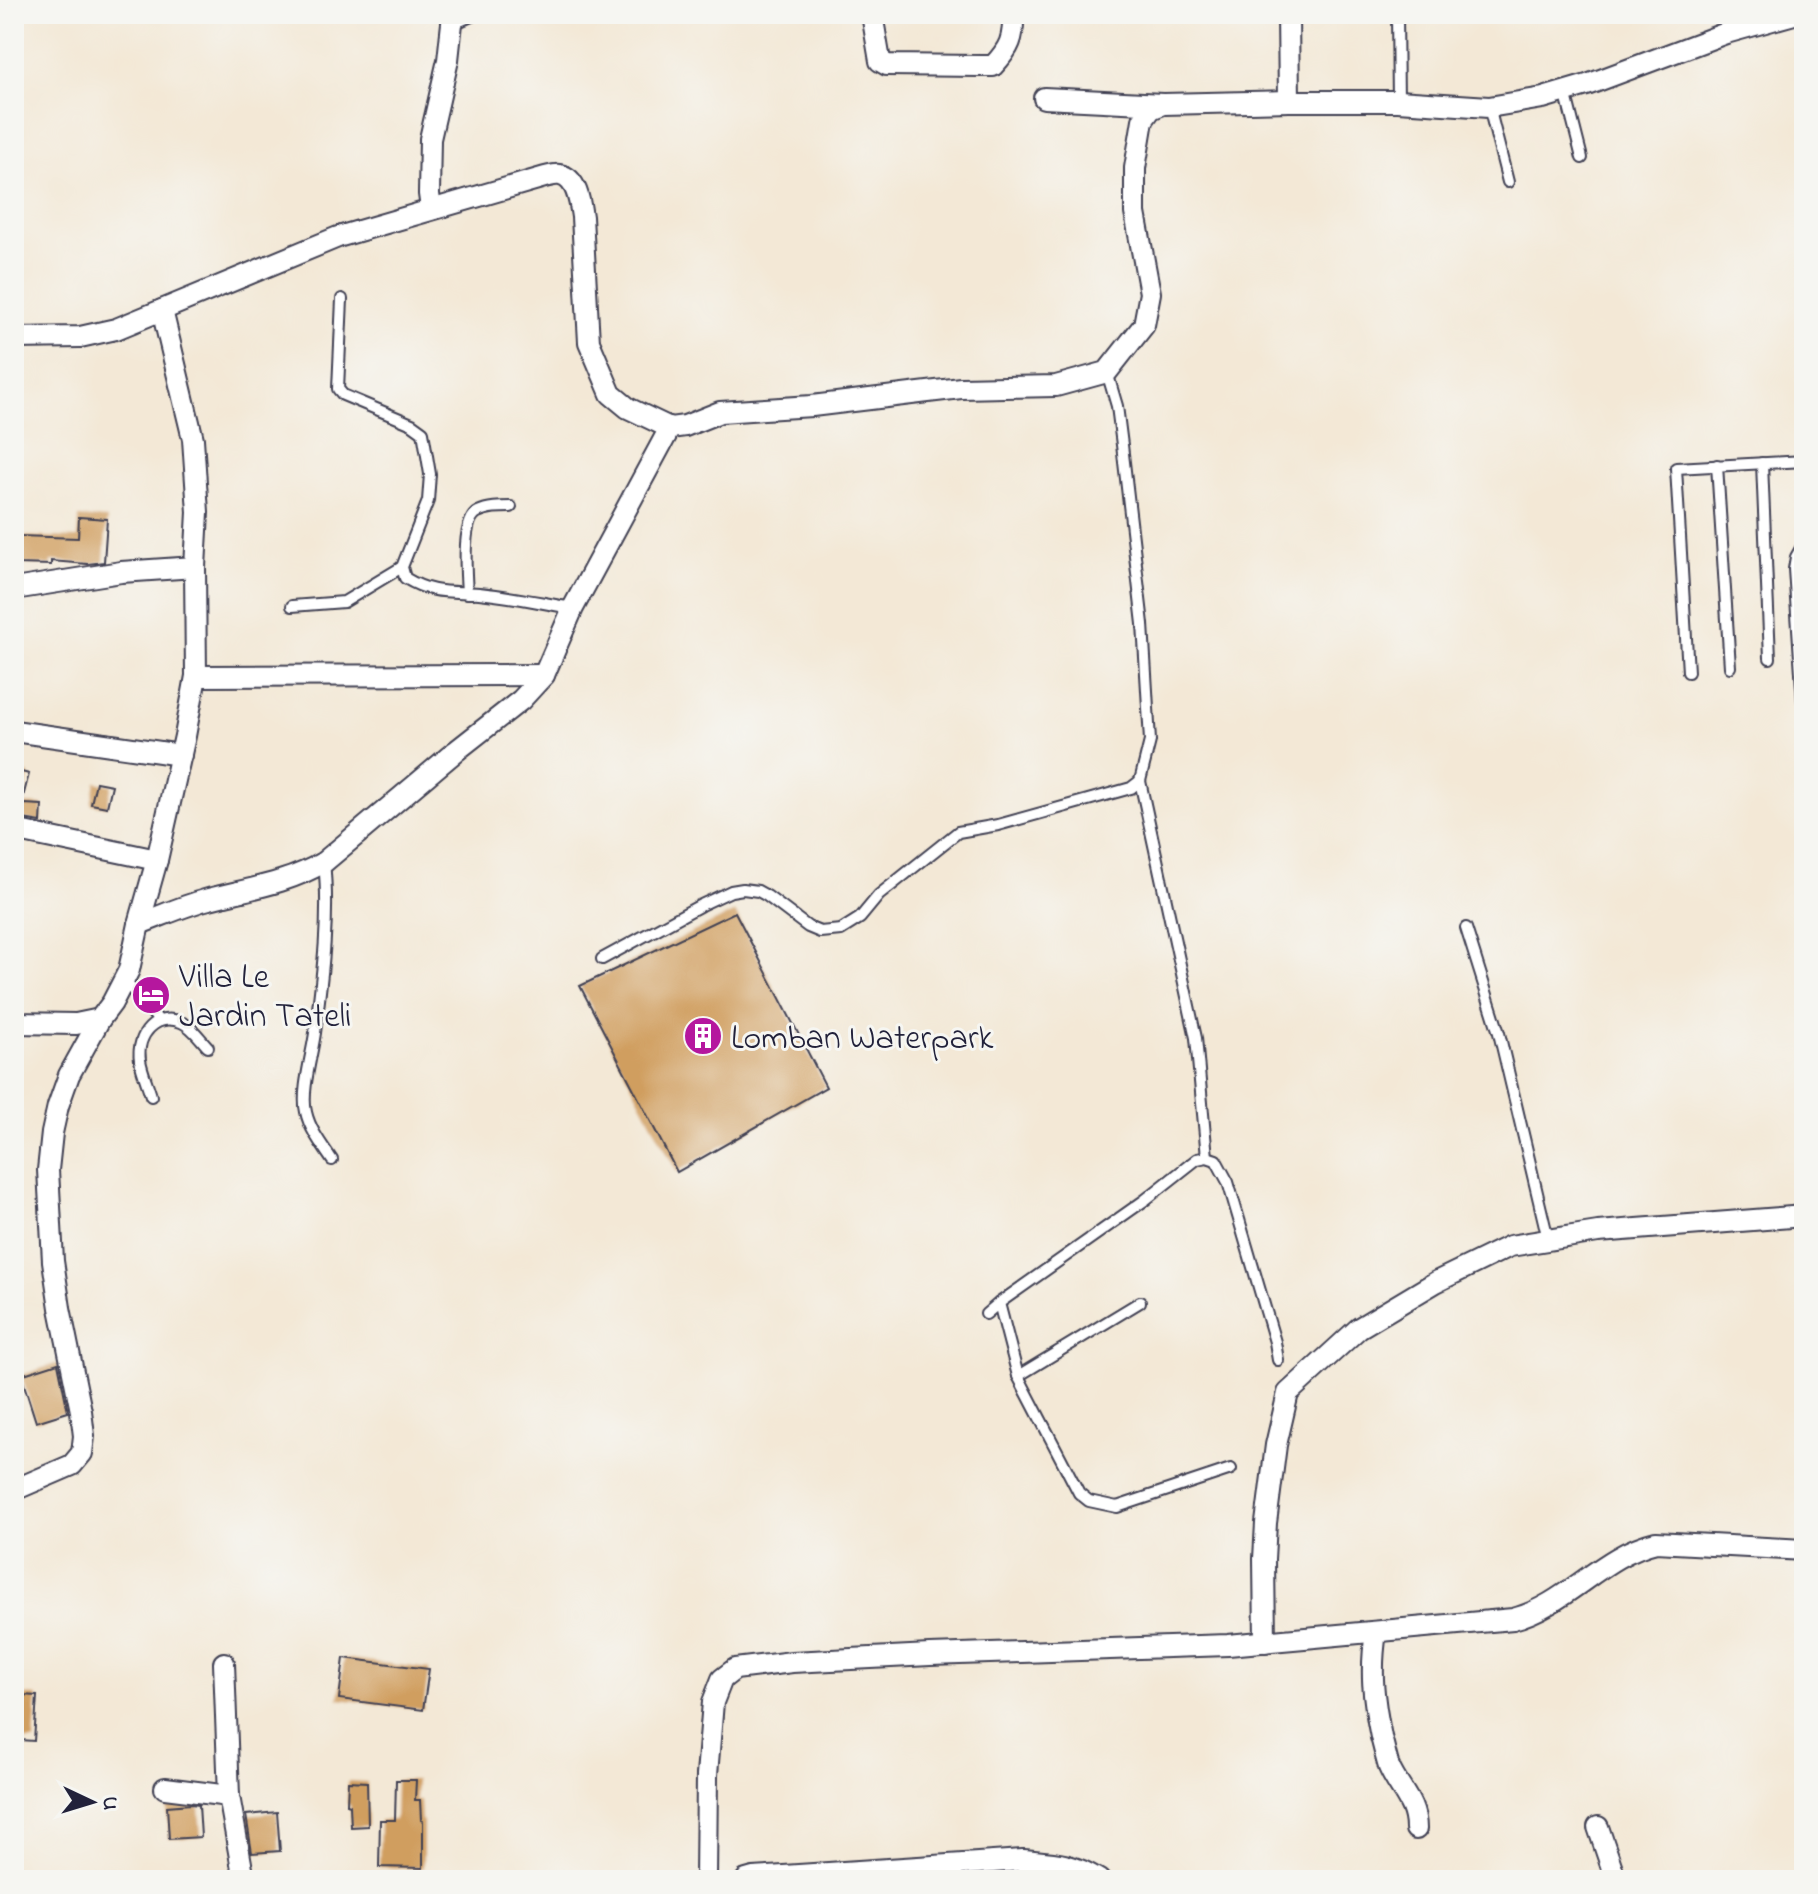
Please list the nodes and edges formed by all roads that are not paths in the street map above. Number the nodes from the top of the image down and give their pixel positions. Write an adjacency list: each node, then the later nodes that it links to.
1 (476, 14): 7 (lane)
2 (872, 14): 3 (street)
3 (1013, 14)
4 (1288, 14): 10 (street)
5 (1397, 14): 11 (lane)
6 (1794, 14): 8 (street)
7 (452, 20): 16 (street)
8 (1565, 91): 13 (street); 14 (lane)
9 (1044, 98): 12 (street)
10 (1289, 101): 11 (street); 12 (street)
11 (1398, 101): 13 (street)
12 (1163, 104): 20 (street)
13 (1489, 107): 15 (lane)
14 (1582, 158)
15 (1508, 182)
16 (431, 209): 18 (street); 21 (street)
17 (342, 299): 28 (lane)
18 (162, 310): 19 (street); 27 (street)
19 (17, 344)
20 (1107, 372): 21 (street); 41 (lane)
21 (670, 428): 32 (street)
22 (1804, 461): 23 (lane)
23 (1762, 463): 24 (lane); 33 (lane)
24 (1717, 465): 34 (lane); 35 (lane)
25 (511, 507): 30 (lane)
26 (1804, 543): 38 (lane)
27 (195, 567): 29 (street); 37 (street)
28 (402, 567): 30 (lane); 31 (lane)
29 (14, 589)
30 (478, 593): 32 (lane)
31 (292, 606)
32 (573, 608): 36 (street)
33 (1770, 658)
34 (1730, 667)
35 (1688, 672)
36 (544, 675): 37 (street); 44 (street)
37 (196, 676): 40 (street)
38 (1803, 703)
39 (14, 731): 40 (street)
40 (181, 755): 43 (street)
41 (1140, 781): 47 (lane); 54 (lane)
42 (14, 830): 43 (street)
43 (157, 860): 45 (street)
44 (324, 862): 45 (street); 55 (lane)
45 (139, 924): 48 (street)
46 (1466, 928): 57 (lane)
47 (602, 959)
48 (124, 981): 49 (street); 50 (lane)
49 (100, 1019): 51 (street); 64 (street)
50 (158, 1020): 52 (lane); 53 (lane)
51 (14, 1023)
52 (208, 1047)
53 (151, 1096)
54 (1207, 1157): 59 (lane); 61 (lane)
55 (332, 1160)
56 (1804, 1216): 57 (street)
57 (1548, 1239): 67 (street)
58 (1140, 1302): 62 (lane)
59 (999, 1303): 60 (lane); 62 (lane)
60 (986, 1314)
61 (1278, 1360)
62 (1018, 1376): 63 (lane)
63 (1231, 1469)
64 (14, 1490)
65 (1804, 1550): 66 (street)
66 (1376, 1632): 67 (street); 72 (street)
67 (1265, 1642): 74 (street)
68 (224, 1663): 70 (street)
69 (165, 1788): 70 (street)
70 (229, 1796): 73 (street)
71 (1598, 1827): 77 (street)
72 (1416, 1829)
73 (244, 1880)
74 (706, 1880)
75 (746, 1880): 76 (street)
76 (1099, 1880)
77 (1616, 1880)

